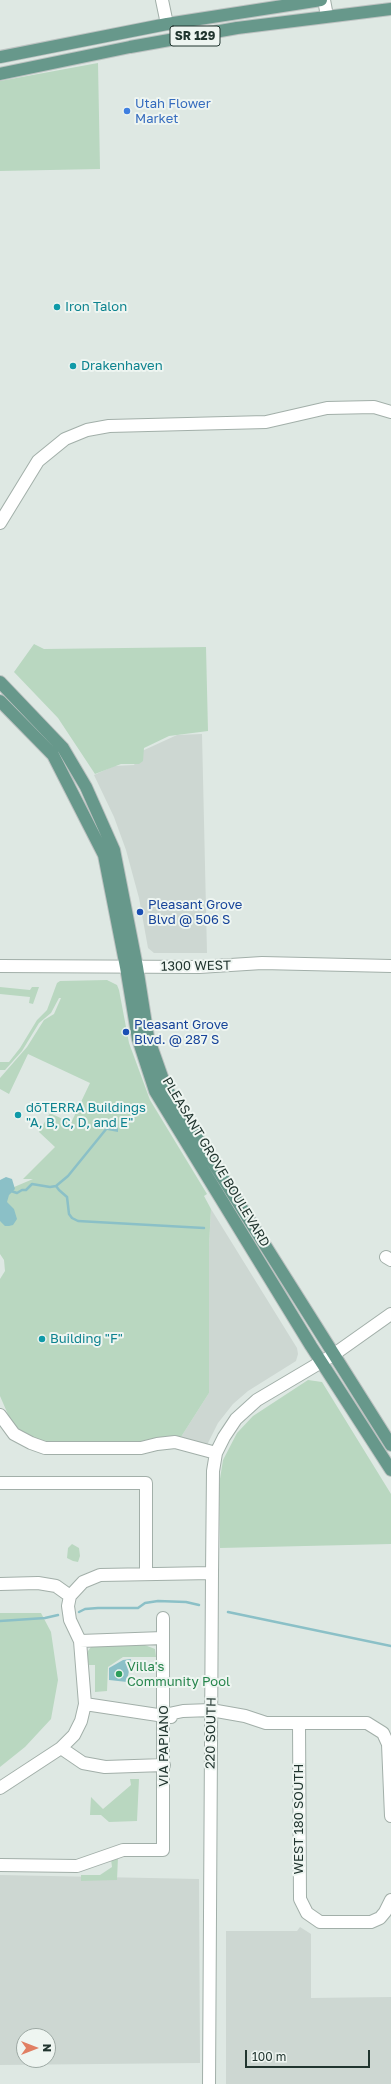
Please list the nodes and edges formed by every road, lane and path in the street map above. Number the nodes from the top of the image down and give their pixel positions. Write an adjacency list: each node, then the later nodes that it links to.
1 (162, 0): 5 (street)
2 (322, 0): 4 (street); 5 (main road, SR 129)
3 (391, 9): 4 (main road, SR 129)
4 (327, 16): 7 (main road, SR 129)
5 (167, 24): 6 (main road, SR 129)
6 (0, 57)
7 (0, 74)
8 (391, 412): 9 (street)
9 (0, 524)
10 (0, 682): 14 (main road, PLEASANT GROVE BOULEVARD)
11 (0, 701): 14 (main road, PLEASANT GROVE BOULEVARD)
12 (0, 966): 14 (street, 1300 WEST)
13 (391, 966): 14 (street, 1300 WEST)
14 (132, 967): 16 (main road, PLEASANT GROVE BOULEVARD)
15 (391, 1314): 16 (street, 220 SOUTH)
16 (327, 1359): 18 (main road, PLEASANT GROVE BOULEVARD); 19 (street, 220 SOUTH); 20 (main road, PLEASANT GROVE BOULEVARD)
17 (0, 1415): 19 (street)
18 (391, 1445)
19 (216, 1453): 23 (street, 220 SOUTH)
20 (391, 1470)
21 (0, 1483): 22 (street)
22 (146, 1573): 23 (street); 25 (street)
23 (212, 1574): 30 (street, 220 SOUTH)
24 (0, 1584): 25 (street)
25 (70, 1596): 28 (street)
26 (163, 1618): 27 (street, VIA PAPIANO)
27 (164, 1638): 28 (street); 31 (street, VIA PAPIANO)
28 (80, 1642): 29 (street)
29 (86, 1704): 31 (street); 33 (street)
30 (211, 1714): 31 (street); 32 (street); 39 (street, 220 SOUTH)
31 (164, 1715): 34 (street, VIA PAPIANO)
32 (299, 1723): 36 (street); 38 (street, WEST 180 SOUTH)
33 (61, 1748): 34 (street); 35 (street)
34 (164, 1765): 37 (street, VIA PAPIANO)
35 (0, 1788)
36 (391, 1816)
37 (0, 1865)
38 (391, 1900)
39 (209, 2084)

